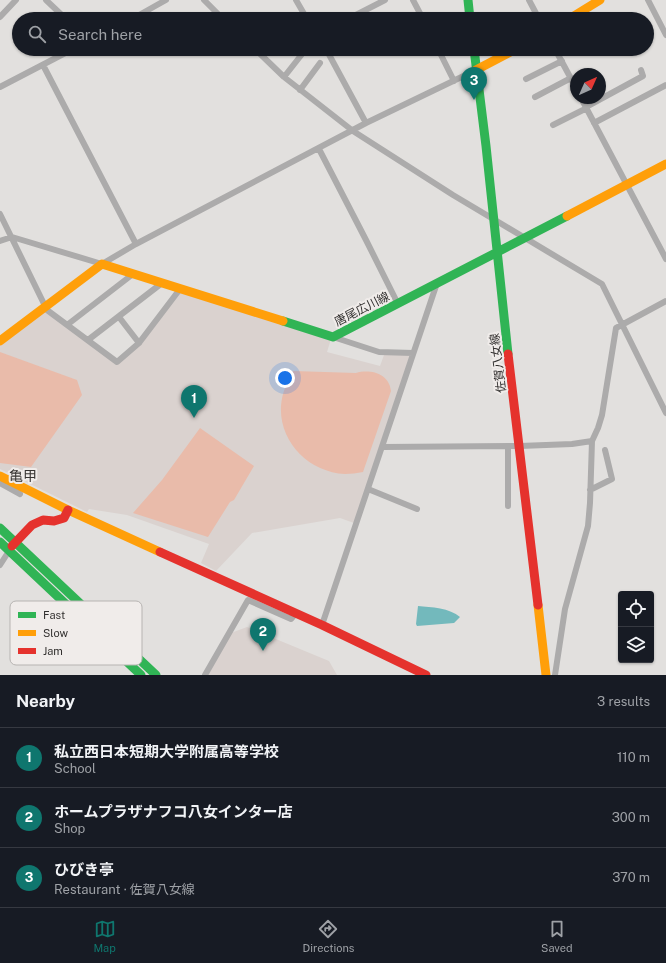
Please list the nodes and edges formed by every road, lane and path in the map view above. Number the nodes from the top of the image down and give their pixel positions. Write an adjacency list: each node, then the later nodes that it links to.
1 (16, 0): 21 (street)
2 (46, 0): 12 (street)
3 (166, 0): 13 (street)
4 (204, 0): 14 (street)
5 (296, 0): 15 (street)
6 (385, 0): 16 (street)
7 (413, 0): 17 (street)
8 (468, 0): 18 (main road)
9 (529, 0): 19 (street)
10 (600, 0): 20 (main road)
11 (648, 0): 22 (street)
12 (59, 12)
13 (145, 12)
14 (216, 12)
15 (303, 12)
16 (362, 12)
17 (419, 12)
18 (469, 12)
19 (535, 12)
20 (580, 12)
21 (0, 17)
22 (666, 35)
23 (60, 56): 33 (street)
24 (263, 56): 37 (street)
25 (300, 56): 37 (street)
26 (330, 56): 47 (street)
27 (442, 56): 40 (street)
28 (475, 56): 34 (main road, 佐賀八女線)
29 (503, 56): 34 (main road)
30 (559, 56): 31 (street)
31 (562, 61): 36 (street); 38 (street)
32 (320, 63): 43 (street)
33 (43, 65): 42 (street); 59 (street)
34 (476, 70): 40 (street); 55 (main road, 佐賀八女線)
35 (641, 70): 46 (street)
36 (570, 76)
37 (284, 77): 43 (street)
38 (526, 79)
39 (570, 79): 44 (street)
40 (454, 81): 47 (street)
41 (666, 85): 48 (street)
42 (0, 87)
43 (300, 90): 50 (street)
44 (536, 97)
45 (584, 104): 46 (street)
46 (586, 107): 48 (street); 49 (street)
47 (366, 123): 50 (street)
48 (594, 123): 53 (street)
49 (554, 125)
50 (353, 131): 51 (street); 55 (street)
51 (318, 149): 59 (street); 68 (street)
52 (666, 164): 53 (main road, 唐尾広川線)
53 (627, 185): 57 (main road, 唐尾広川線); 61 (street)
54 (0, 214): 56 (street)
55 (493, 219): 57 (street); 60 (main road, 佐賀八女線)
56 (12, 237): 58 (street); 62 (street); 69 (street)
57 (525, 239): 60 (main road, 唐尾広川線); 71 (street)
58 (0, 241)
59 (136, 244): 62 (street)
60 (498, 252): 65 (main road, 唐尾広川線); 81 (main road, 佐賀八女線)
61 (666, 259)
62 (102, 264): 63 (main road, 唐尾広川線); 69 (main road)
63 (133, 274): 64 (main road, 唐尾広川線); 72 (street)
64 (162, 283): 66 (main road, 唐尾広川線); 70 (street)
65 (436, 283): 68 (main road, 唐尾広川線); 77 (street)
66 (180, 289): 73 (main road, 唐尾広川線); 76 (street)
67 (666, 301): 71 (street)
68 (398, 304): 73 (main road, 唐尾広川線)
69 (45, 308): 72 (street); 75 (main road)
70 (119, 317): 74 (street); 76 (street)
71 (622, 324): 78 (street); 79 (street)
72 (68, 325): 74 (street)
73 (333, 337): 77 (street)
74 (88, 340): 76 (street)
75 (0, 341)
76 (140, 343)
77 (413, 352): 82 (street)
78 (666, 414)
79 (592, 441): 81 (street); 87 (street)
80 (508, 446): 81 (street); 82 (street); 89 (street)
81 (520, 446): 107 (main road, 佐賀八女線)
82 (382, 447): 86 (street)
83 (605, 450): 87 (street)
84 (0, 476): 91 (main road)
85 (0, 483): 88 (street)
86 (368, 489): 90 (street); 100 (street)
87 (590, 490): 108 (street)
88 (20, 494)
89 (508, 506)
90 (417, 509)
91 (68, 510): 94 (main road); 99 (main road)
92 (0, 528): 94 (main road)
93 (0, 542): 95 (main road)
94 (15, 542): 95 (main road); 98 (main road)
95 (9, 551): 96 (street); 97 (main road)
96 (0, 565)
97 (62, 601)
98 (78, 601)
99 (296, 613): 100 (main road); 105 (street)
100 (322, 625): 106 (main road)
101 (142, 662): 104 (main road)
102 (130, 665): 103 (main road)
103 (141, 675)
104 (156, 675)
105 (205, 675)
106 (426, 675)
107 (546, 675)
108 (555, 675)

